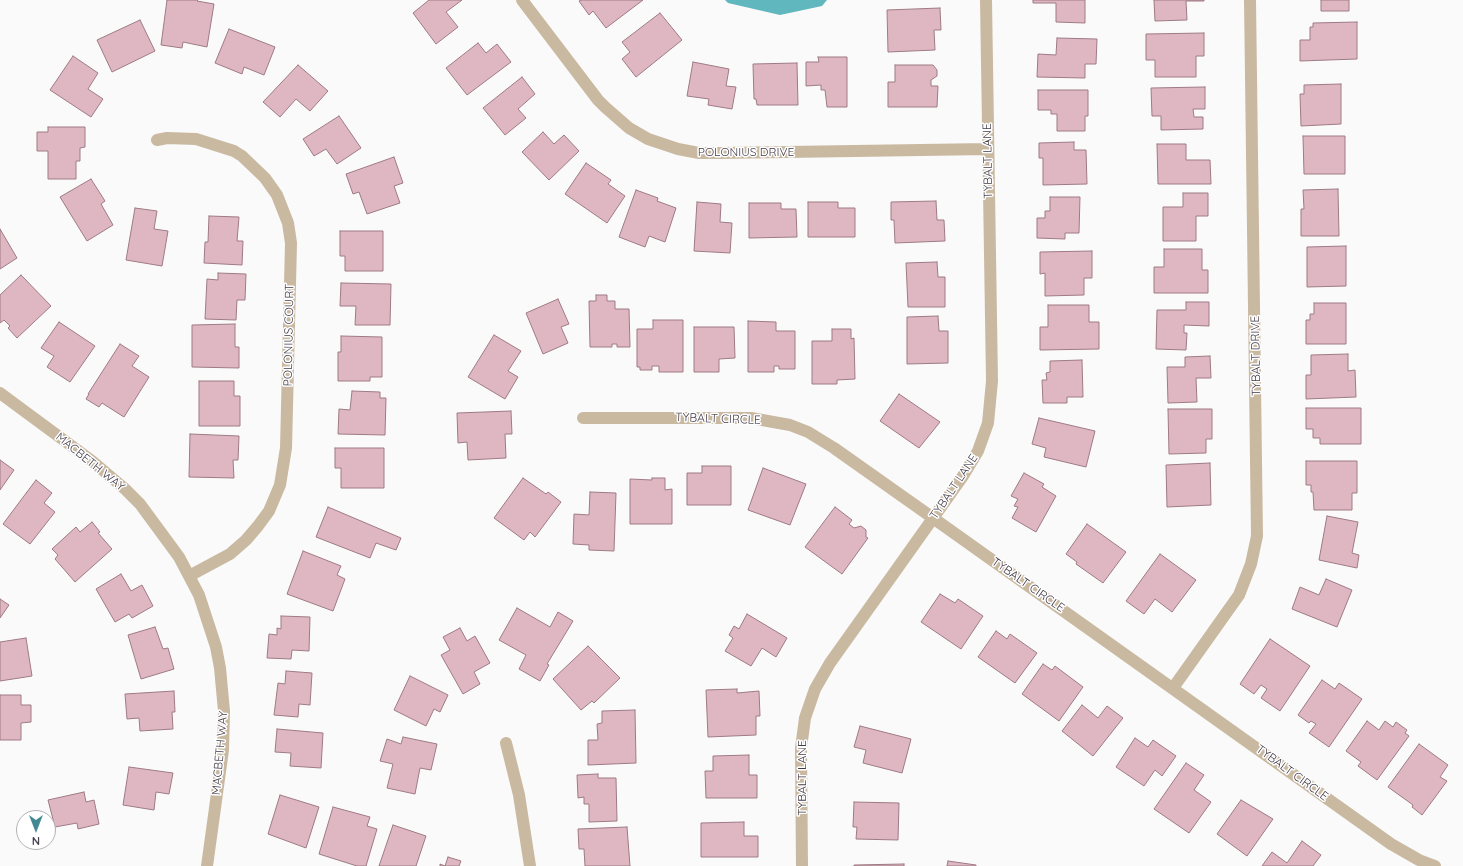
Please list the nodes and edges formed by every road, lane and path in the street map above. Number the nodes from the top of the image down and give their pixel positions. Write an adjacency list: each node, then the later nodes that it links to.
1 (522, 0): 5 (street, POLONIUS DRIVE)
2 (986, 0): 5 (street, TYBALT LANE)
3 (1250, 0): 10 (street, TYBALT DRIVE)
4 (157, 140): 9 (street, POLONIUS COURT)
5 (988, 149): 8 (street, TYBALT LANE)
6 (0, 393): 9 (street, MACBETH WAY)
7 (583, 418): 8 (street, TYBALT CIRCLE)
8 (933, 518): 10 (street, TYBALT CIRCLE); 14 (street, TYBALT LANE)
9 (189, 576): 12 (street, MACBETH WAY)
10 (1173, 688): 15 (street, TYBALT CIRCLE)
11 (506, 743): 13 (street)
12 (207, 866)
13 (530, 866)
14 (802, 866)
15 (1435, 866)

